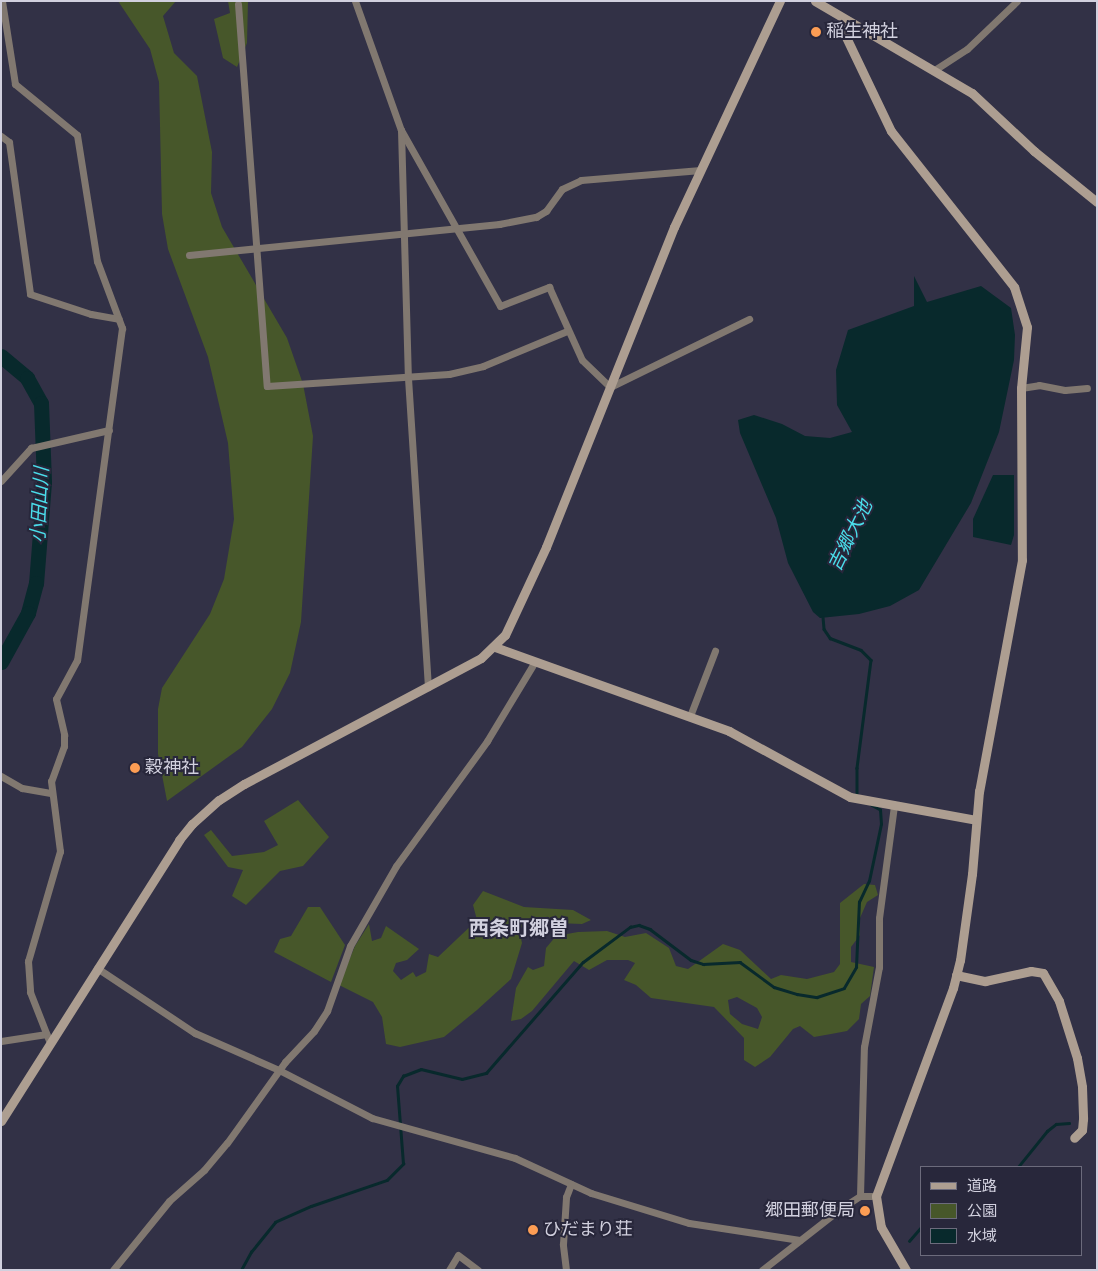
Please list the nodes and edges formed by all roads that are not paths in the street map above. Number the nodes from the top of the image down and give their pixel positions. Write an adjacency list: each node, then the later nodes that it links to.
1 (2, 1): 17 (street)
2 (354, 1): 9 (street)
3 (780, 1): 11 (street)
4 (814, 1): 7 (street)
5 (1017, 1): 8 (street)
6 (238, 4): 15 (street)
7 (848, 20): 8 (street); 22 (street)
8 (936, 70): 12 (street)
9 (401, 130): 13 (street); 14 (street)
10 (1, 136): 17 (street)
11 (701, 170): 13 (street); 21 (street)
12 (1097, 202)
13 (458, 228): 14 (street); 19 (street)
14 (402, 232): 15 (street); 20 (street)
15 (257, 246): 16 (street); 20 (street)
16 (189, 255)
17 (120, 319): 24 (street)
18 (749, 319): 21 (street)
19 (568, 331): 20 (street); 21 (street)
20 (408, 378): 29 (street)
21 (610, 387): 26 (street)
22 (1021, 388): 23 (street); 34 (street)
23 (1087, 388)
24 (109, 430): 25 (street); 32 (street)
25 (1, 482)
26 (495, 647): 28 (street); 29 (street)
27 (715, 652): 30 (street)
28 (534, 663): 30 (street); 40 (street)
29 (428, 687): 35 (street)
30 (690, 716): 33 (street)
31 (1, 776): 32 (street)
32 (51, 793): 37 (street)
33 (894, 806): 34 (street); 44 (street)
34 (976, 820): 36 (street)
35 (97, 968): 39 (street); 40 (street)
36 (956, 975): 42 (street); 45 (street)
37 (46, 1034): 38 (street); 39 (street)
38 (1, 1041)
39 (50, 1043): 41 (street)
40 (279, 1070): 43 (street); 47 (street)
41 (1, 1121)
42 (1074, 1138)
43 (571, 1184): 46 (street); 50 (street)
44 (860, 1196): 45 (street); 46 (street)
45 (876, 1196): 52 (street)
46 (800, 1240): 51 (street)
47 (113, 1270)
48 (449, 1270): 49 (street)
49 (478, 1270)
50 (566, 1270)
51 (762, 1270)
52 (906, 1270)

